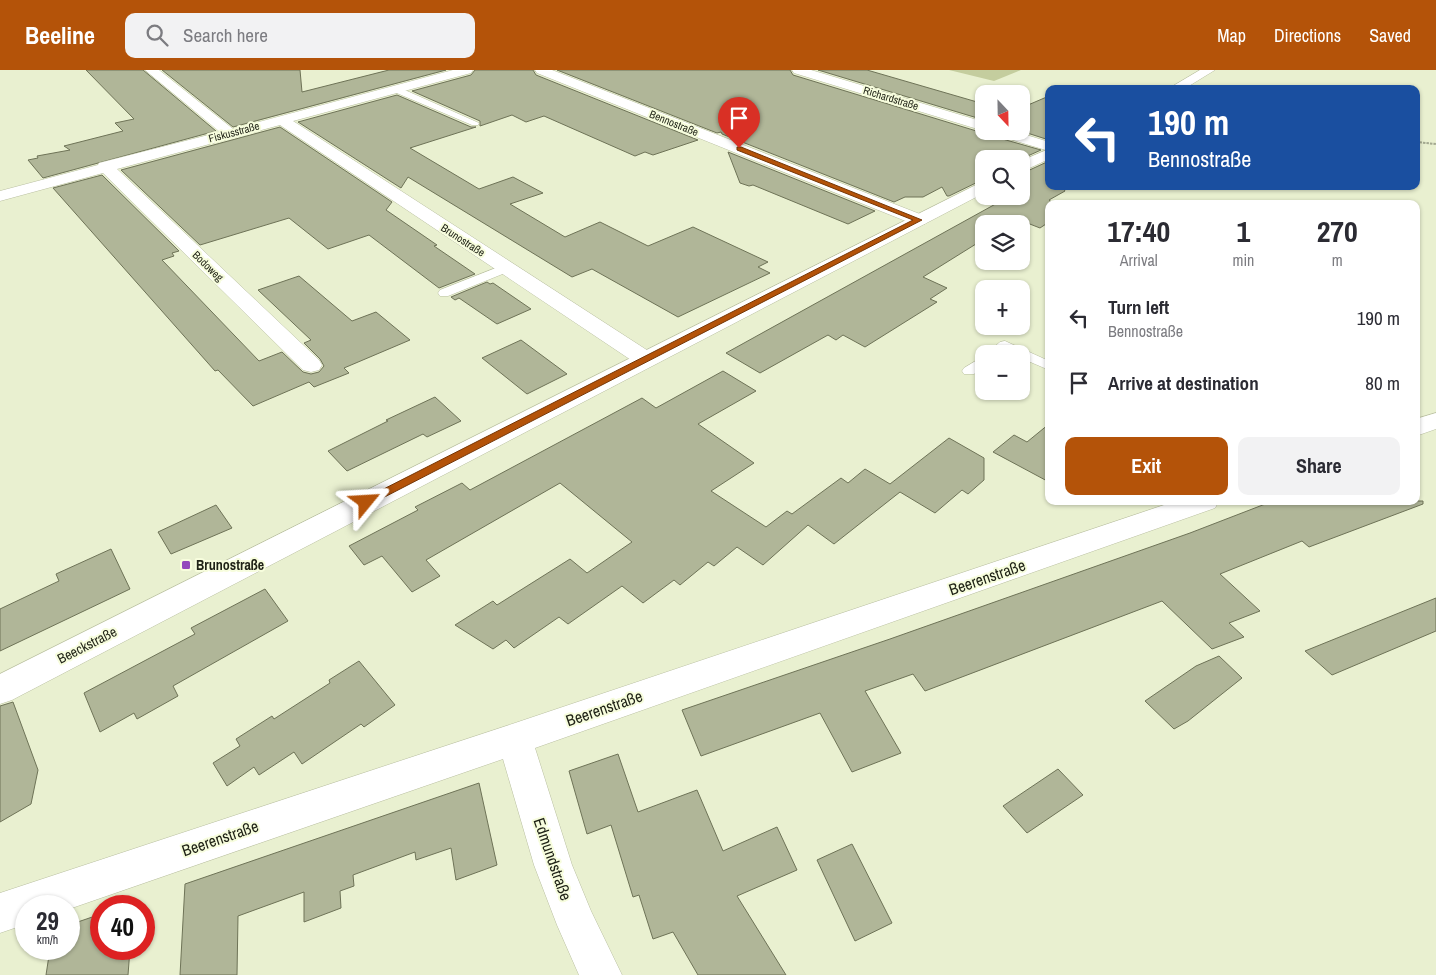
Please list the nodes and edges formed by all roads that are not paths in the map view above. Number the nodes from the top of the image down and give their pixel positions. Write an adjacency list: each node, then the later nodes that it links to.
1 (152, 70): 11 (street)
2 (467, 70): 7 (street, Fiskusstraße)
3 (541, 70): 19 (street, Bennostraße)
4 (798, 70): 10 (street, Richardstraße)
5 (1209, 70): 6 (street)
6 (1181, 85)
7 (395, 89): 8 (street, Fiskusstraße); 9 (lane)
8 (282, 120): 11 (street, Fiskusstraße); 20 (street, Brunostraße)
9 (475, 123)
10 (975, 124)
11 (230, 134): 16 (street, Fiskusstraße)
12 (1027, 140): 13 (street)
13 (1045, 146)
14 (1045, 155): 15 (street)
15 (1030, 162)
16 (105, 166): 18 (street, Fiskusstraße); 25 (street, Bodoweg)
17 (975, 191): 19 (street, Beeckstraße)
18 (0, 196)
19 (919, 220): 23 (street, Beeckstraße)
20 (506, 268): 21 (lane); 23 (street, Brunostraße)
21 (444, 293)
22 (1030, 357): 24 (lane)
23 (644, 360): 31 (street, Beeckstraße)
24 (1045, 364)
25 (311, 365)
26 (975, 367): 27 (lane)
27 (969, 371)
28 (1436, 421): 29 (street)
29 (1420, 427)
30 (1194, 505): 32 (street, Beerenstraße)
31 (0, 690)
32 (515, 739): 33 (street, Beerenstraße); 34 (street, Edmundstraße)
33 (0, 913)
34 (601, 975)

